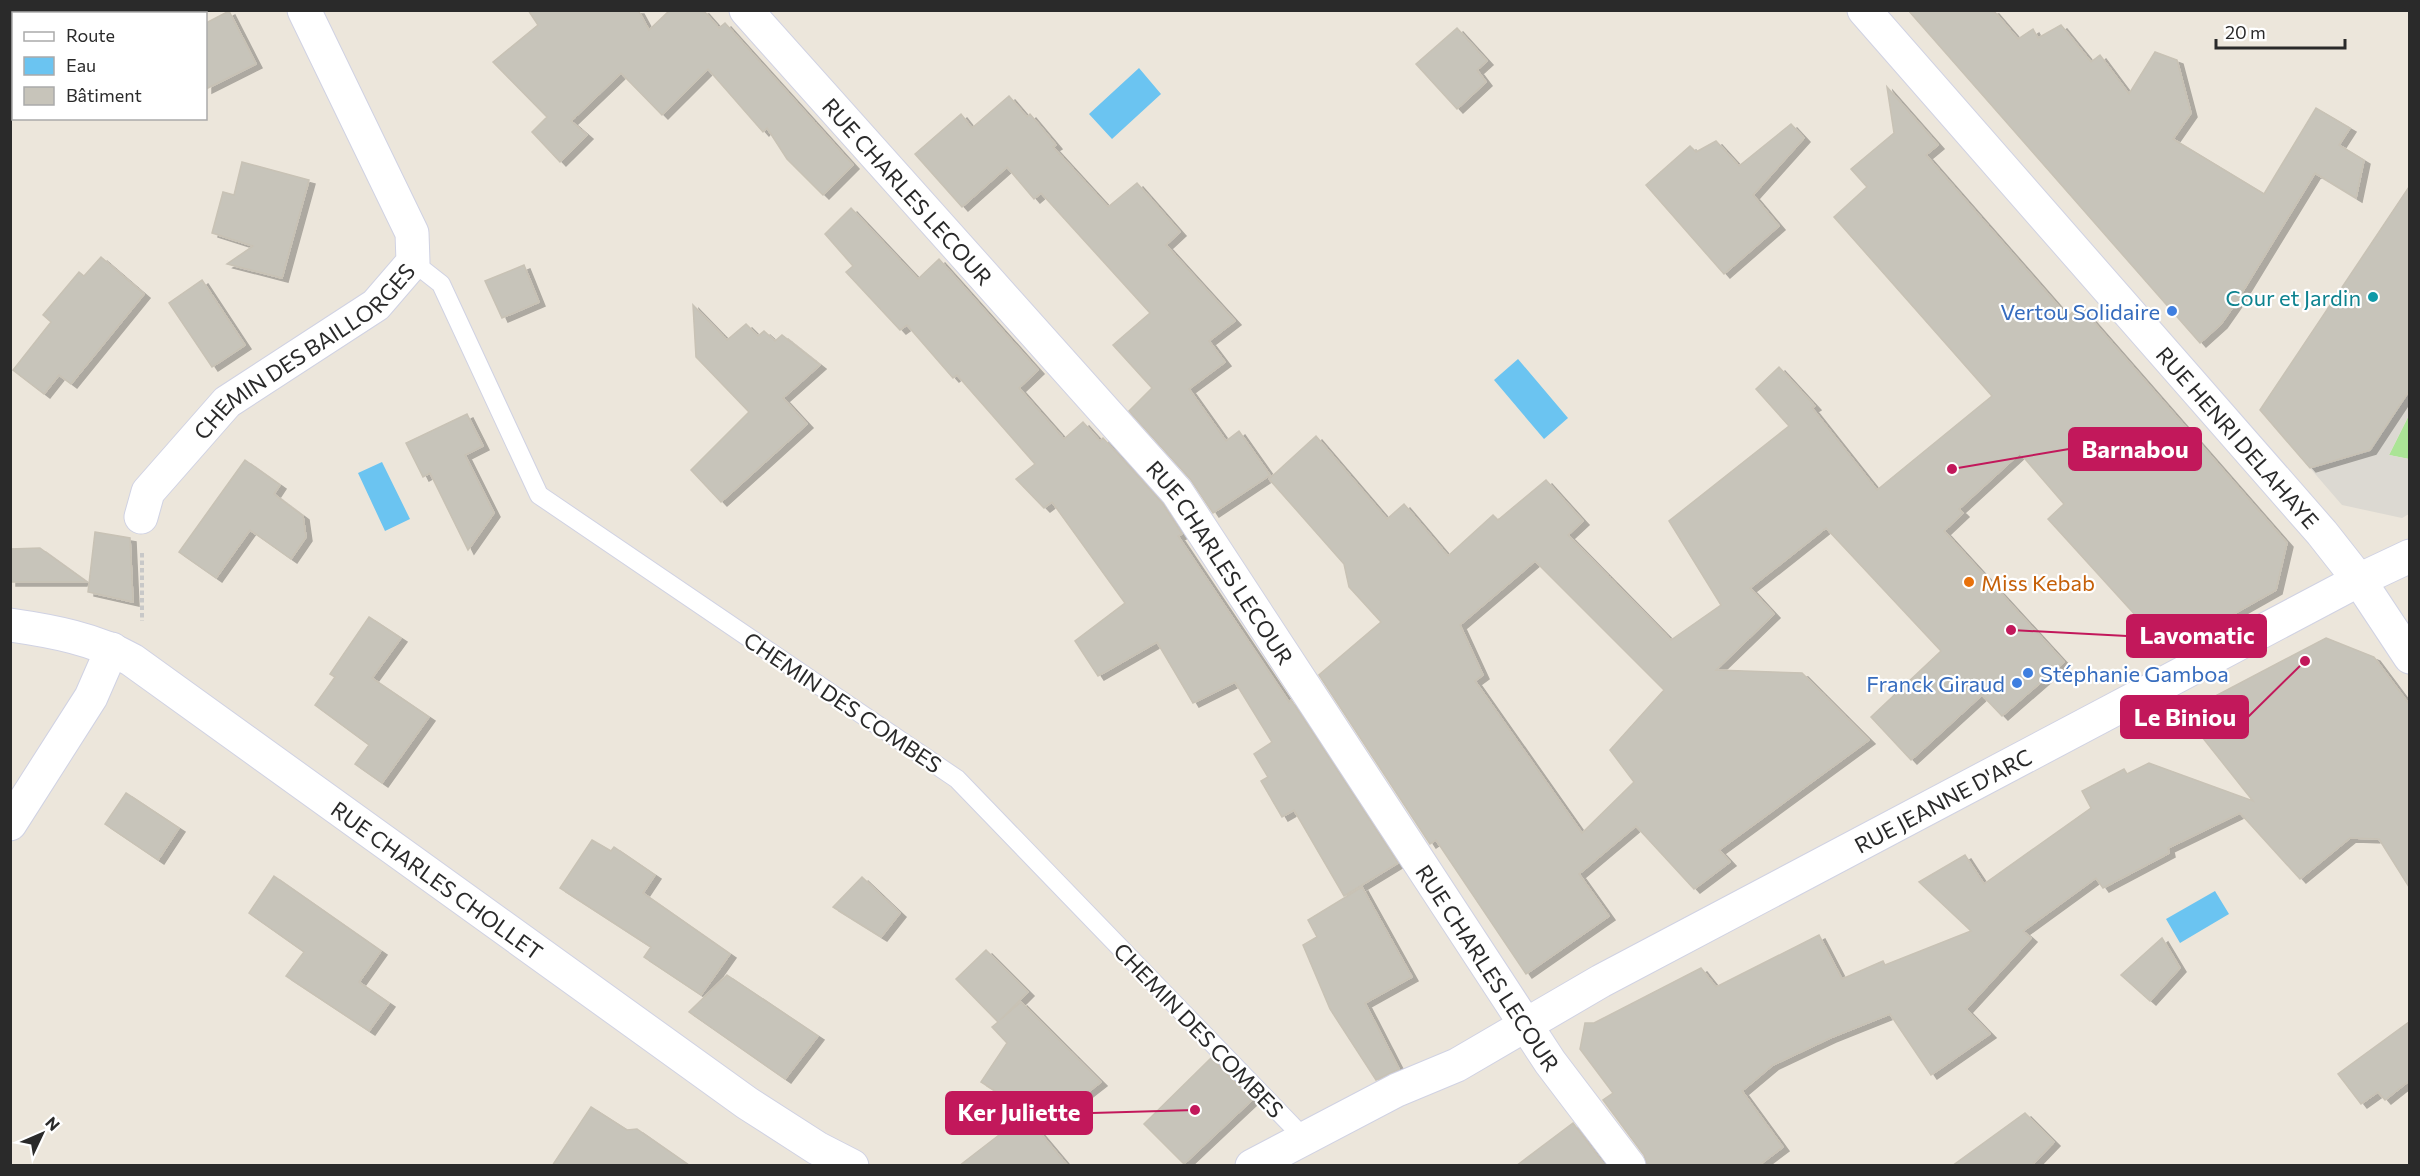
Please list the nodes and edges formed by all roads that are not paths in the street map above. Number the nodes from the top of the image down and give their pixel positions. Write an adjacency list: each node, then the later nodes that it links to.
1 (304, 10): 4 (street, CHEMIN DES BAILLORGES)
2 (746, 10): 12 (street, RUE CHARLES LECOUR)
3 (1864, 10): 7 (street, RUE HENRI DELAHAYE)
4 (413, 262): 5 (street, CHEMIN DES BAILLORGES); 13 (lane, CHEMIN DES COMBES)
5 (141, 517)
6 (2409, 556): 7 (street, RUE JEANNE D'ARC)
7 (2360, 580): 10 (street, RUE HENRI DELAHAYE); 12 (street, RUE JEANNE D'ARC)
8 (10, 625): 9 (street, RUE CHARLES CHOLLET)
9 (112, 649): 11 (street); 14 (street, RUE CHARLES CHOLLET)
10 (2409, 657)
11 (10, 824)
12 (1526, 1026): 13 (street); 16 (street, RUE CHARLES LECOUR)
13 (1304, 1138): 15 (street)
14 (852, 1166)
15 (1252, 1166)
16 (1629, 1166)

